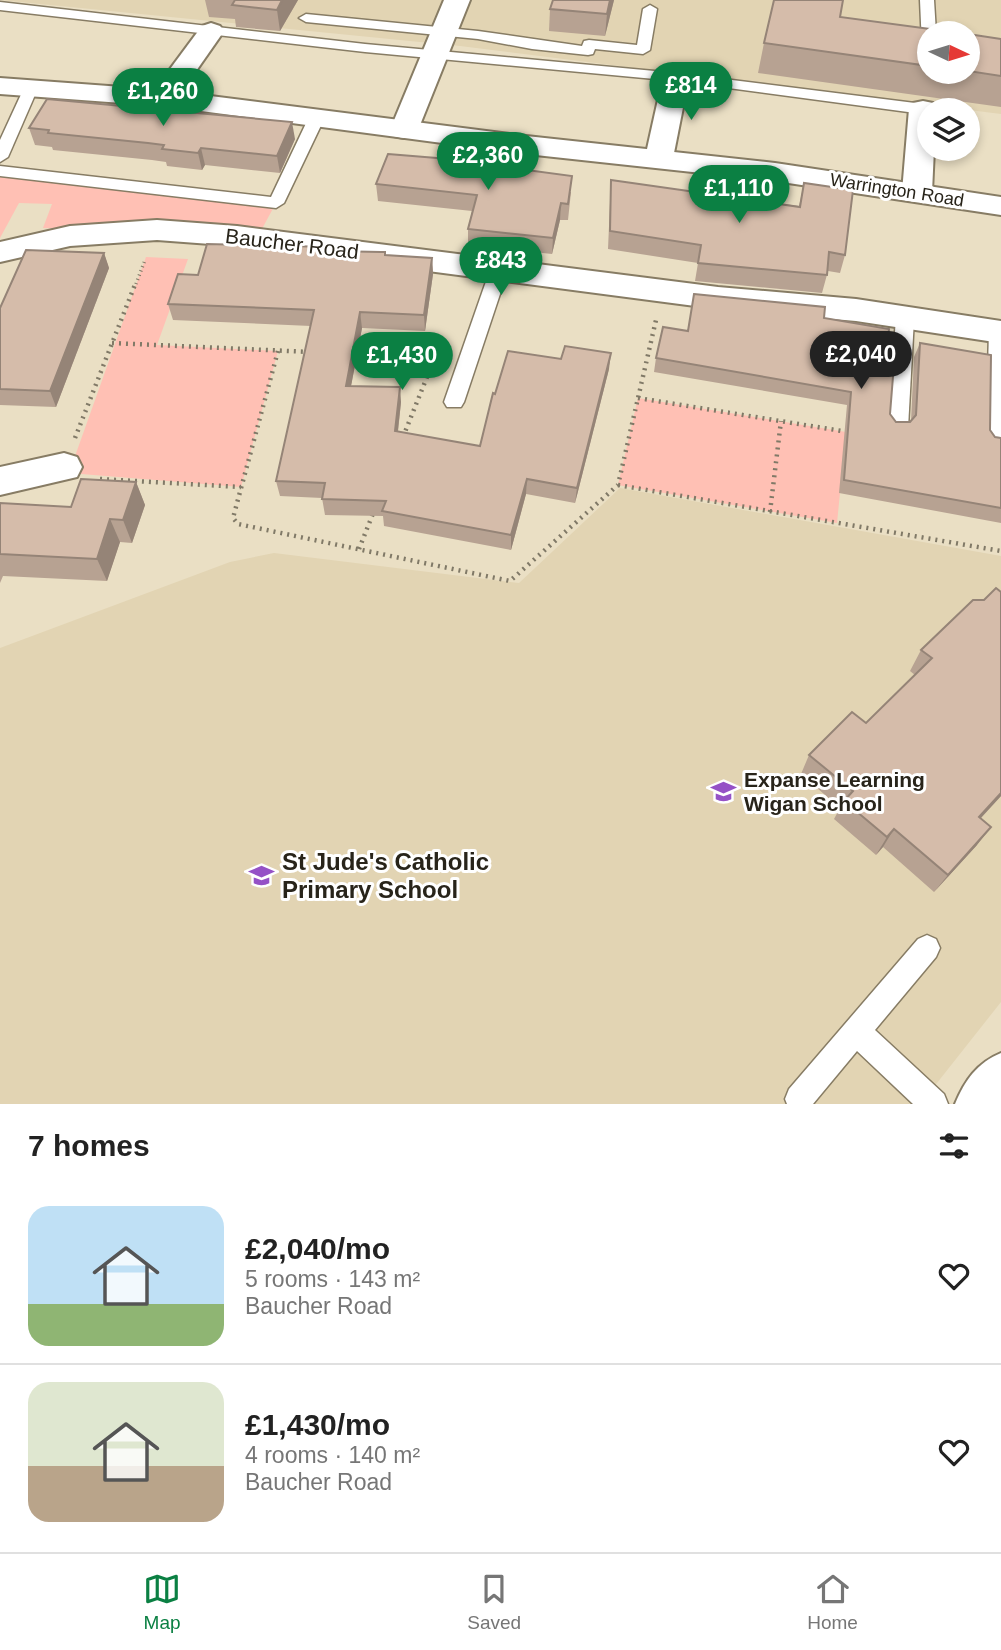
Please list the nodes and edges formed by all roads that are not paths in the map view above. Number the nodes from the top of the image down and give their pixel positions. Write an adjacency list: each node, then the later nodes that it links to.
1 (457, 0): 8 (street)
2 (928, 0): 6 (lane)
3 (0, 6): 7 (lane)
4 (650, 9): 8 (lane)
5 (306, 18): 8 (lane)
6 (927, 21)
7 (211, 31): 8 (lane); 12 (street)
8 (439, 43): 9 (lane); 15 (street)
9 (676, 77): 13 (lane); 17 (street)
10 (0, 86): 11 (street, Warrington Road)
11 (32, 88): 12 (street, Warrington Road); 16 (lane)
12 (163, 98): 14 (street, Warrington Road)
13 (917, 108)
14 (317, 117): 15 (street, Warrington Road); 19 (lane)
15 (404, 130): 17 (street, Warrington Road)
16 (0, 157)
17 (659, 158): 20 (street, Warrington Road)
18 (919, 161): 21 (street)
19 (0, 171)
20 (775, 172): 21 (street, Warrington Road); 22 (lane)
21 (917, 192): 23 (street, Warrington Road)
22 (729, 204)
23 (1001, 206)
24 (0, 252): 25 (street, Baucher Road)
25 (499, 270): 26 (street, Baucher Road); 28 (lane)
26 (905, 317): 27 (street, Baucher Road); 29 (lane)
27 (999, 332): 30 (lane)
28 (454, 402)
29 (898, 428)
30 (996, 443)
31 (64, 467): 32 (street)
32 (0, 481)
33 (927, 948): 34 (lane)
34 (856, 1031): 36 (lane); 37 (lane)
35 (1001, 1079): 38 (street)
36 (799, 1099)
37 (934, 1104)
38 (981, 1104)

